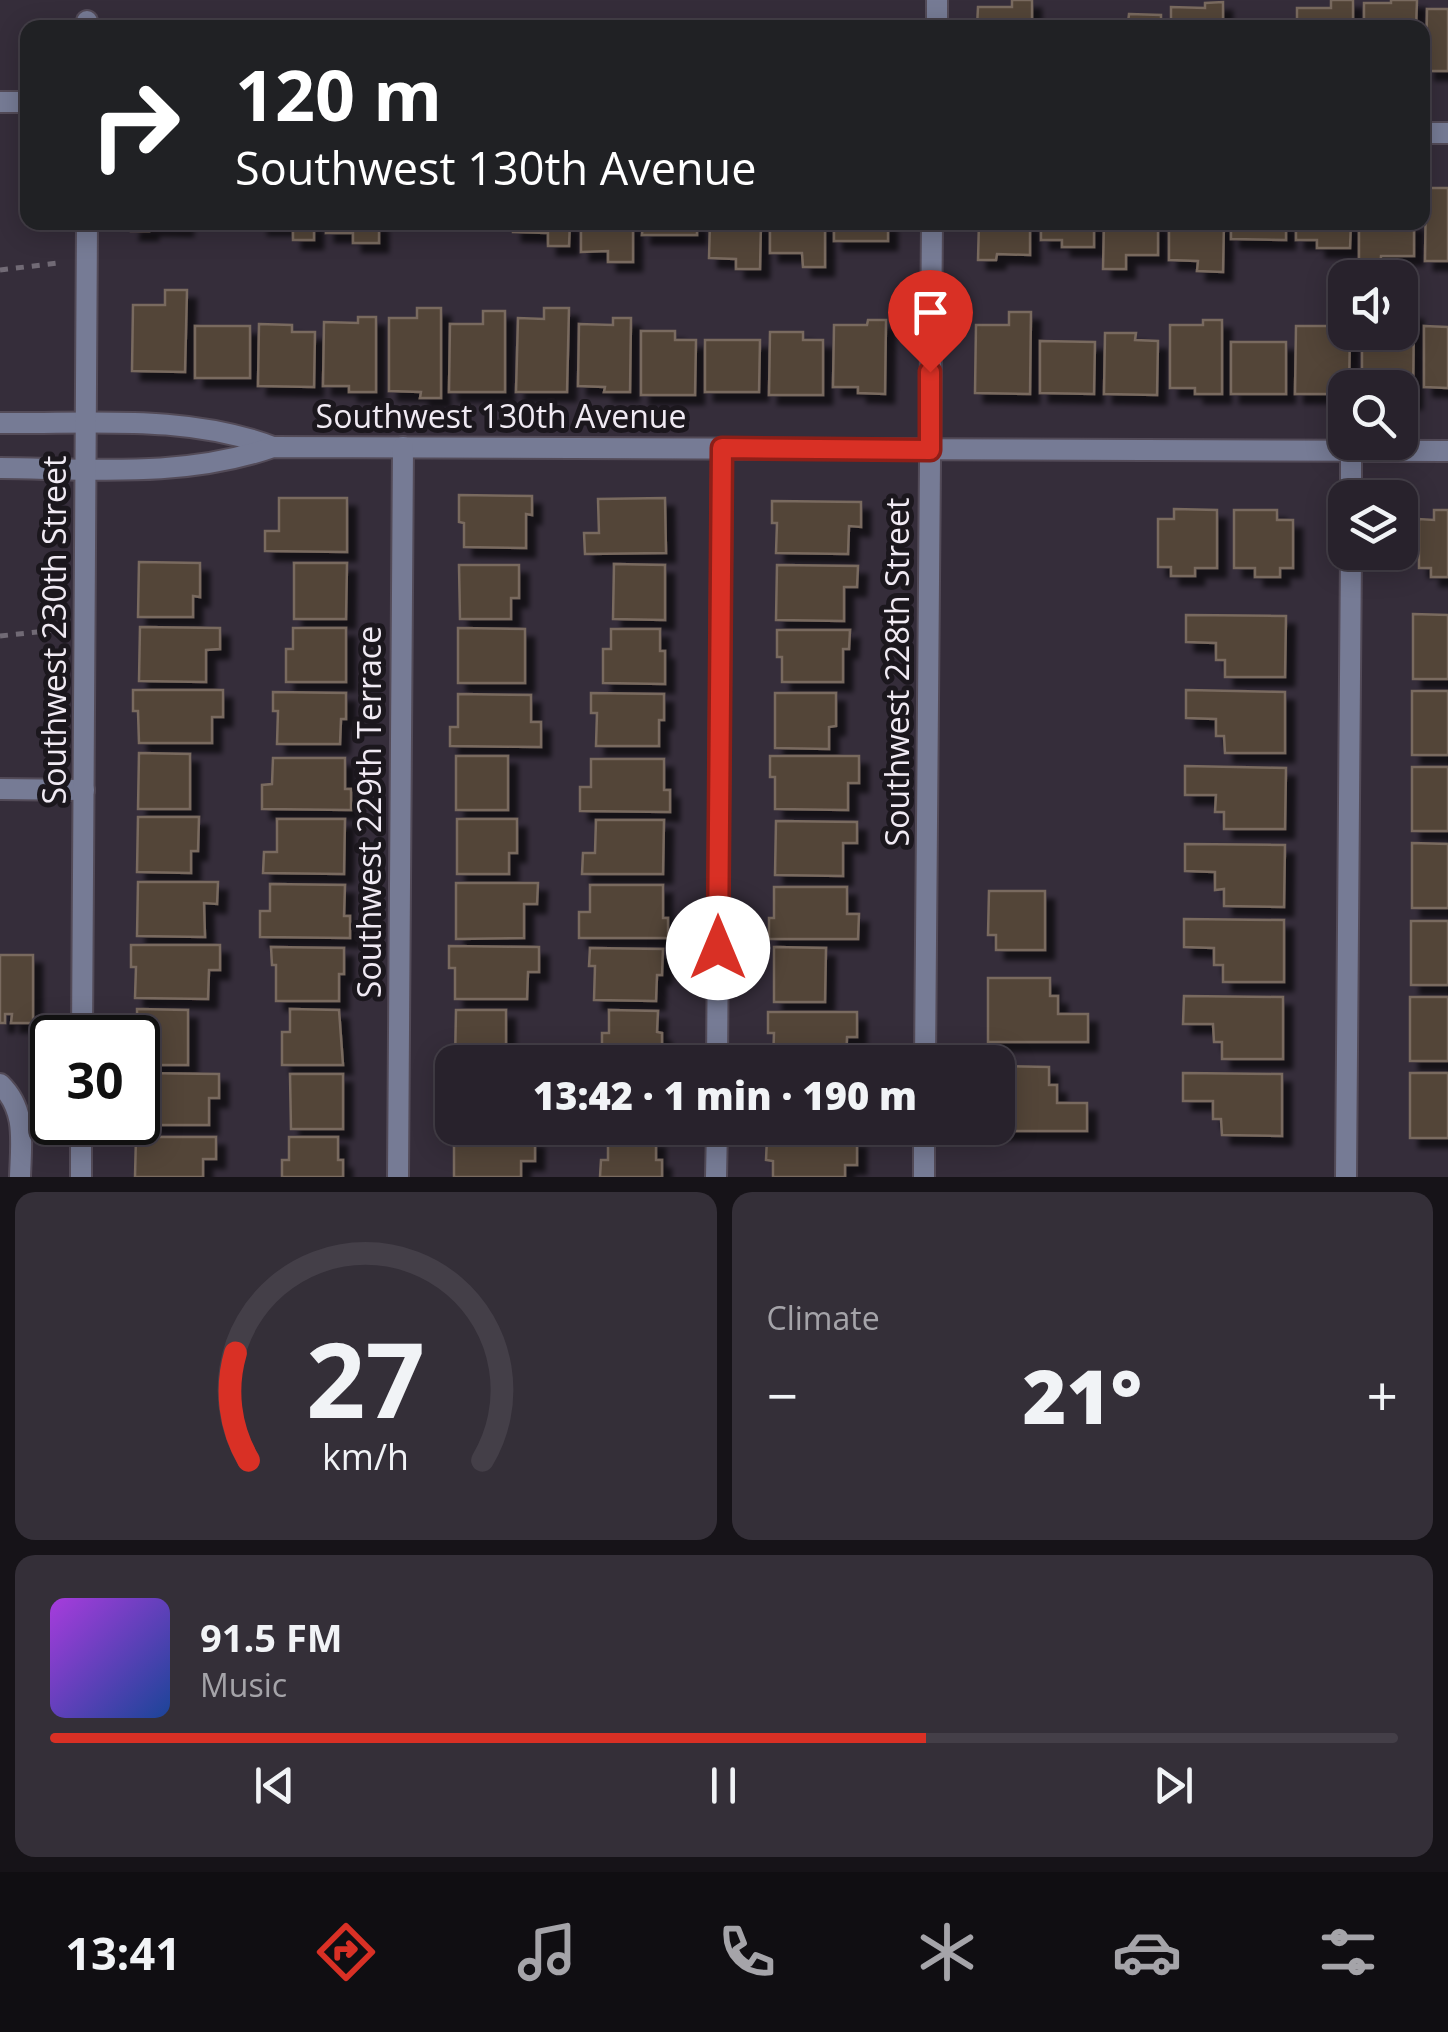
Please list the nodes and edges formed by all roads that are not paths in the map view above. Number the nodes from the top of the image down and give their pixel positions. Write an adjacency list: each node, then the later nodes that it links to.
1 (86, 230): 4 (street, Southwest 230th Street)
2 (932, 230): 8 (street, Southwest 228th Street)
3 (0, 423): 4 (street, Southwest 130th Avenue)
4 (86, 424): 6 (street, Southwest 130th Avenue); 13 (street, Southwest 230th Street)
5 (403, 447): 6 (street, Southwest 130th Avenue); 7 (street, Southwest 130th Avenue); 26 (street, Southwest 229th Terrace)
6 (273, 448): 13 (street, Southwest 130th Avenue)
7 (722, 448): 8 (street, Southwest 130th Avenue); 18 (street)
8 (930, 450): 9 (street, Southwest 130th Avenue); 19 (street, Southwest 228th Street)
9 (1328, 451)
10 (1418, 452): 11 (street, Southwest 130th Avenue)
11 (1448, 452)
12 (0, 468): 13 (street, Southwest 130th Avenue)
13 (86, 469): 16 (street, Southwest 230th Street)
14 (1351, 570): 29 (street)
15 (0, 789): 16 (street)
16 (84, 790): 17 (street, Southwest 230th Street)
17 (82, 1015)
18 (717, 1045)
19 (924, 1045)
20 (3, 1087): 24 (street)
21 (81, 1145): 25 (street)
22 (717, 1145): 27 (street)
23 (924, 1145): 28 (street)
24 (20, 1177)
25 (81, 1177)
26 (398, 1177)
27 (716, 1177)
28 (924, 1177)
29 (1346, 1177)

